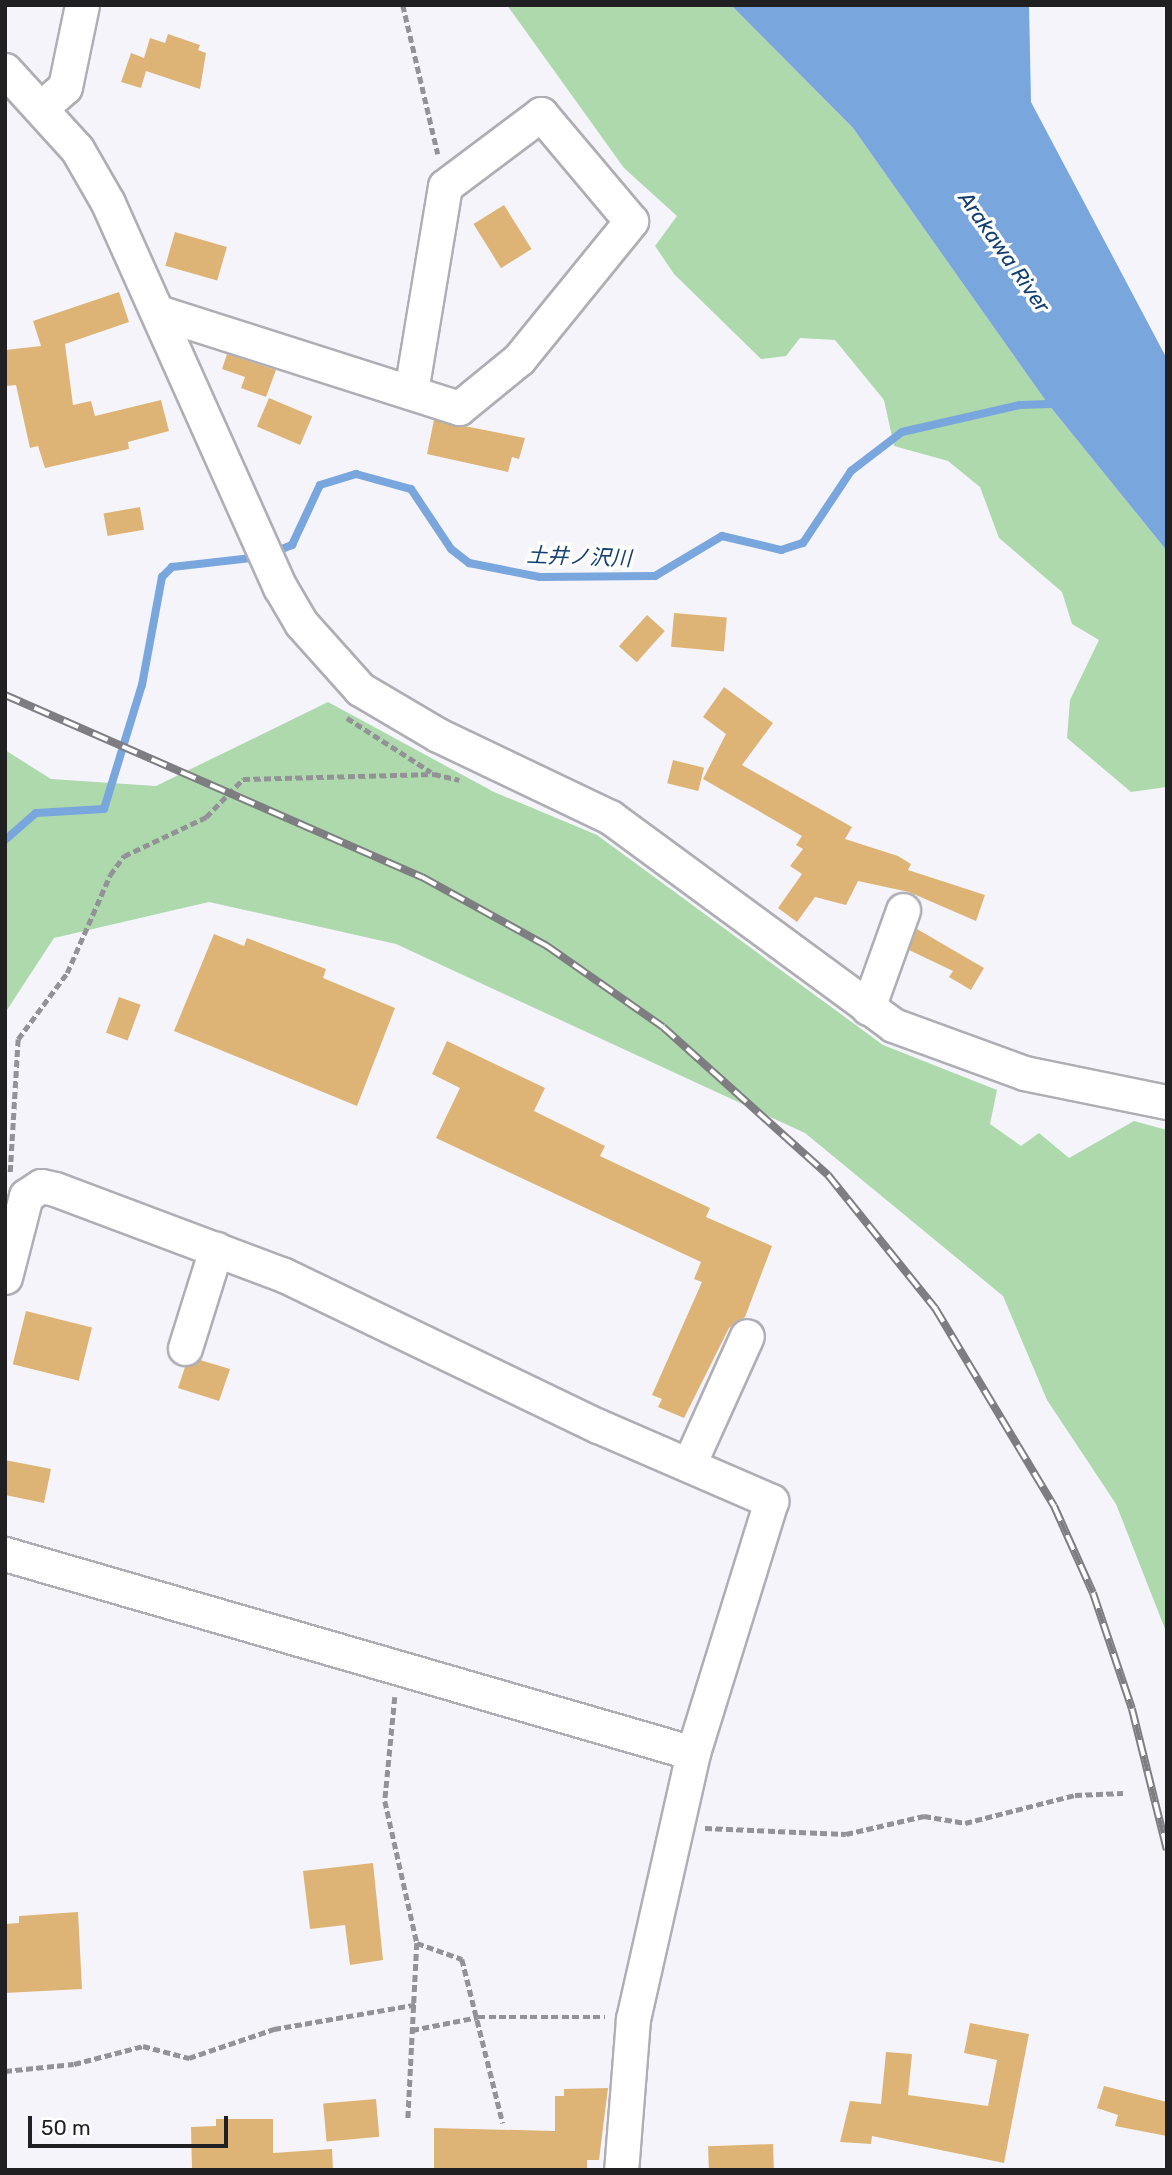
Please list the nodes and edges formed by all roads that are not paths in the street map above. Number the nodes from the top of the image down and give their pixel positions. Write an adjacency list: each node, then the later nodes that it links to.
1 (82, 5): 3 (street)
2 (5, 70): 3 (street)
3 (42, 107): 4 (street)
4 (158, 313): 5 (street); 7 (street)
5 (411, 391): 5 (street)
6 (903, 910): 7 (street)
7 (868, 1008): 8 (street)
8 (1167, 1102)
9 (216, 1249): 10 (street); 12 (street); 13 (street)
10 (5, 1277)
11 (747, 1336): 13 (street)
12 (185, 1348)
13 (690, 1462): 15 (street)
14 (5, 1555): 15 (street)
15 (693, 1753): 16 (street)
16 (621, 2170)

